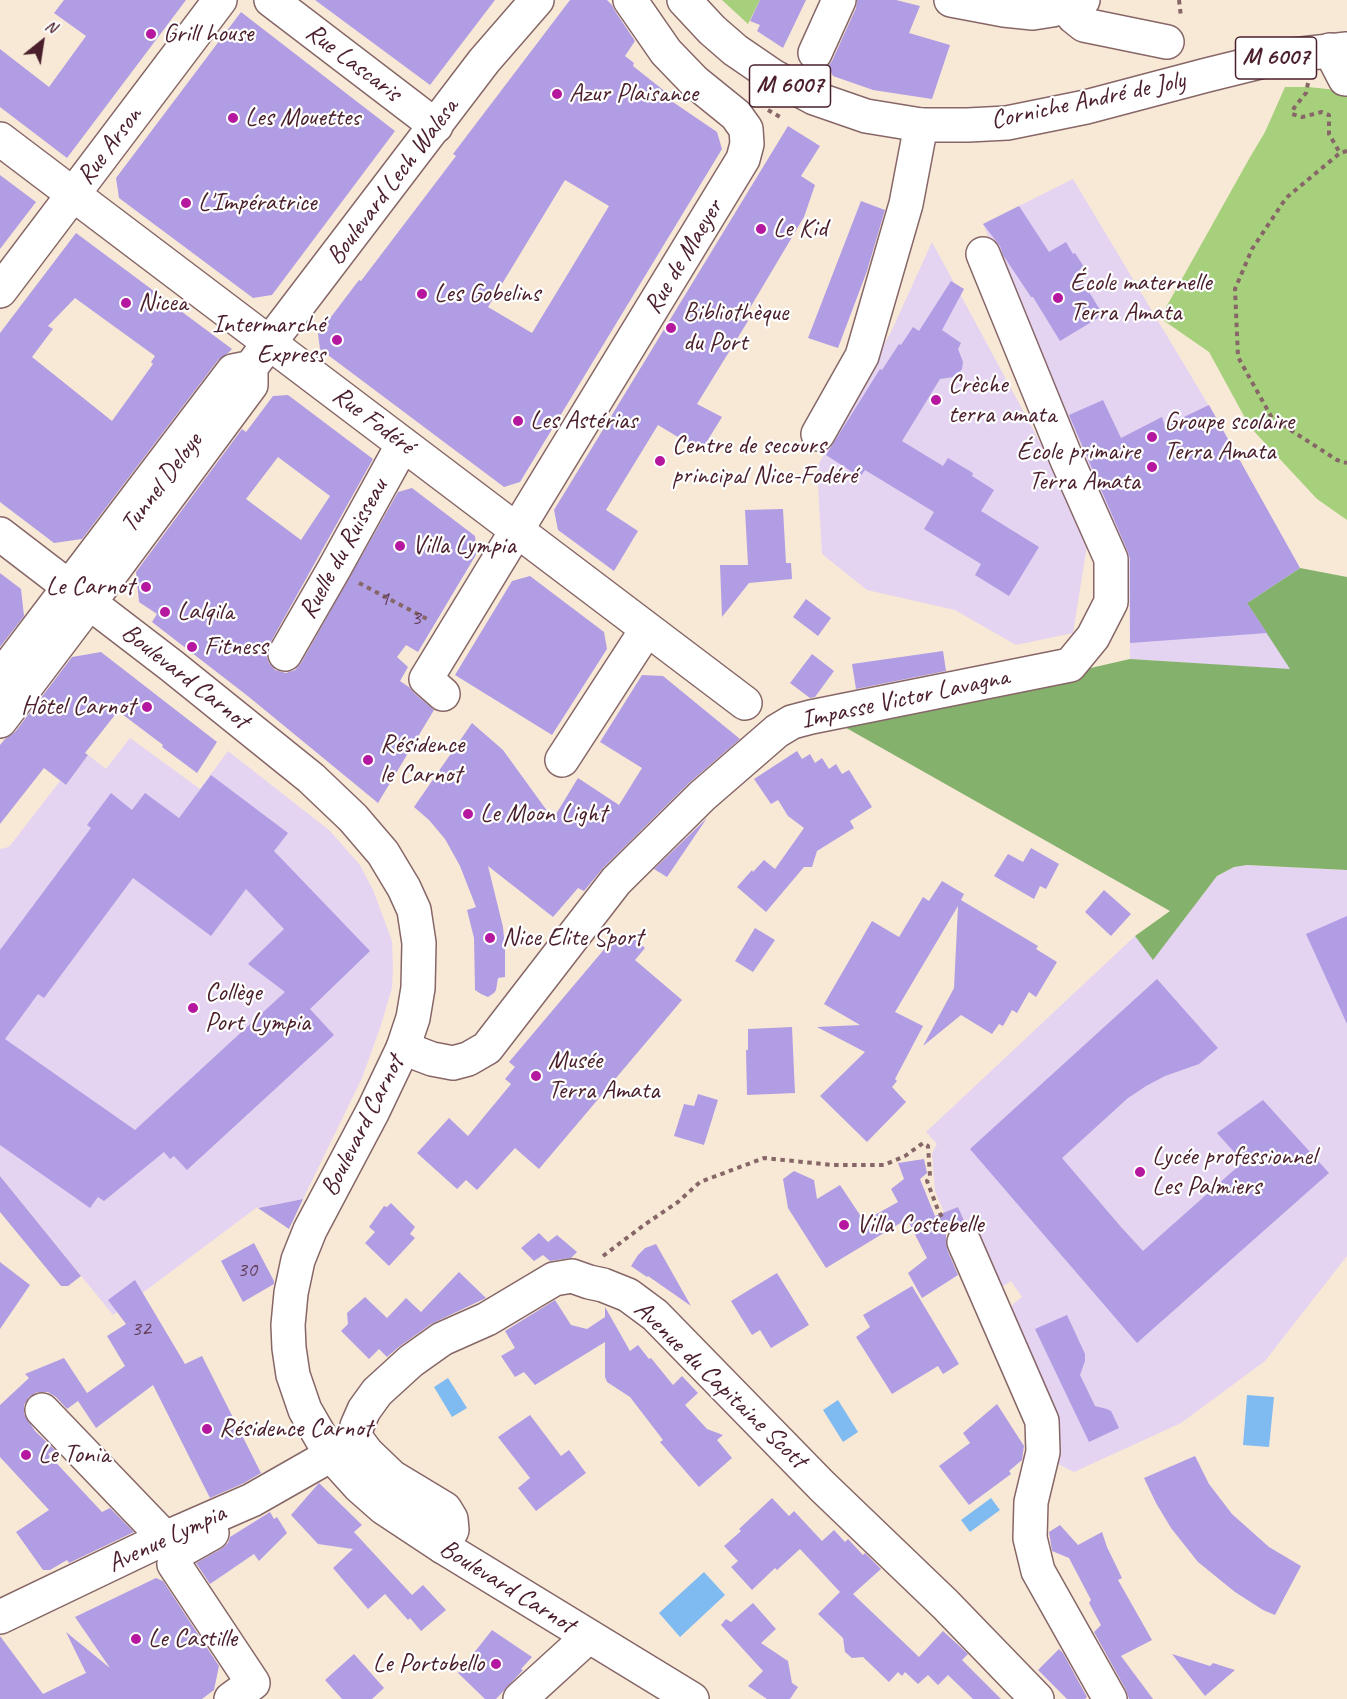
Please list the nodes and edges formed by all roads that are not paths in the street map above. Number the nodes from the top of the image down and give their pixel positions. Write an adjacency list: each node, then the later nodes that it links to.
1 (220, 0): 18 (street, Rue Arson)
2 (271, 0): 16 (street, Rue Lascaris)
3 (515, 0): 13 (street)
4 (537, 0): 13 (street, Boulevard Lech Walesa)
5 (630, 0): 25 (street, Rue de Maeyer)
6 (684, 0): 15 (street, Corniche André de Joly / M 6007)
7 (819, 0): 8 (street)
8 (839, 0)
9 (951, 0): 10 (street)
10 (1072, 2): 11 (street)
11 (1167, 42)
12 (1338, 49): 14 (street); 15 (street, Corniche André de Joly / M 6007)
13 (484, 61): 16 (street, Boulevard Lech Walesa)
14 (1347, 79)
15 (921, 125): 23 (street)
16 (436, 126): 21 (street, Boulevard Lech Walesa)
17 (0, 140): 18 (street, Rue Fodéré)
18 (73, 195): 20 (street, Rue Arson); 21 (street, Rue Fodéré)
19 (983, 254): 38 (street, Impasse Victor Lavagna)
20 (0, 291)
21 (260, 355): 22 (street, Boulevard Lech Walesa); 24 (street, Rue Fodéré); 28 (street, Boulevard Lech Walesa)
22 (218, 409): 27 (street, Tunnel Deloye)
23 (818, 434)
24 (403, 444): 25 (street, Rue Fodéré); 31 (street, Ruelle du Ruisseau)
25 (516, 530): 29 (street, Rue Fodéré); 33 (street, Rue de Maeyer)
26 (0, 534): 28 (street, Boulevard Carnot)
27 (106, 556)
28 (79, 594): 32 (street); 36 (street); 38 (street, Boulevard Carnot)
29 (647, 629): 35 (street, Rue Fodéré); 37 (street)
30 (48, 632): 34 (street)
31 (285, 654)
32 (0, 678)
33 (443, 694)
34 (0, 696)
35 (745, 703)
36 (0, 721)
37 (562, 760)
38 (403, 1048): 41 (street, Boulevard Carnot)
39 (964, 1242): 51 (street)
40 (42, 1410): 43 (street)
41 (331, 1455): 42 (street, Avenue Lympia); 44 (street, Boulevard Carnot)
42 (252, 1500): 43 (street, Avenue Lympia); 47 (street)
43 (165, 1538): 45 (street, Avenue Lympia)
44 (443, 1547): 46 (street, Boulevard Carnot); 50 (street, Avenue du Capitaine Scott)
45 (0, 1617)
46 (588, 1637): 48 (street); 49 (street, Boulevard Carnot)
47 (250, 1694)
48 (520, 1699)
49 (692, 1699)
50 (1037, 1699)
51 (1110, 1699)

